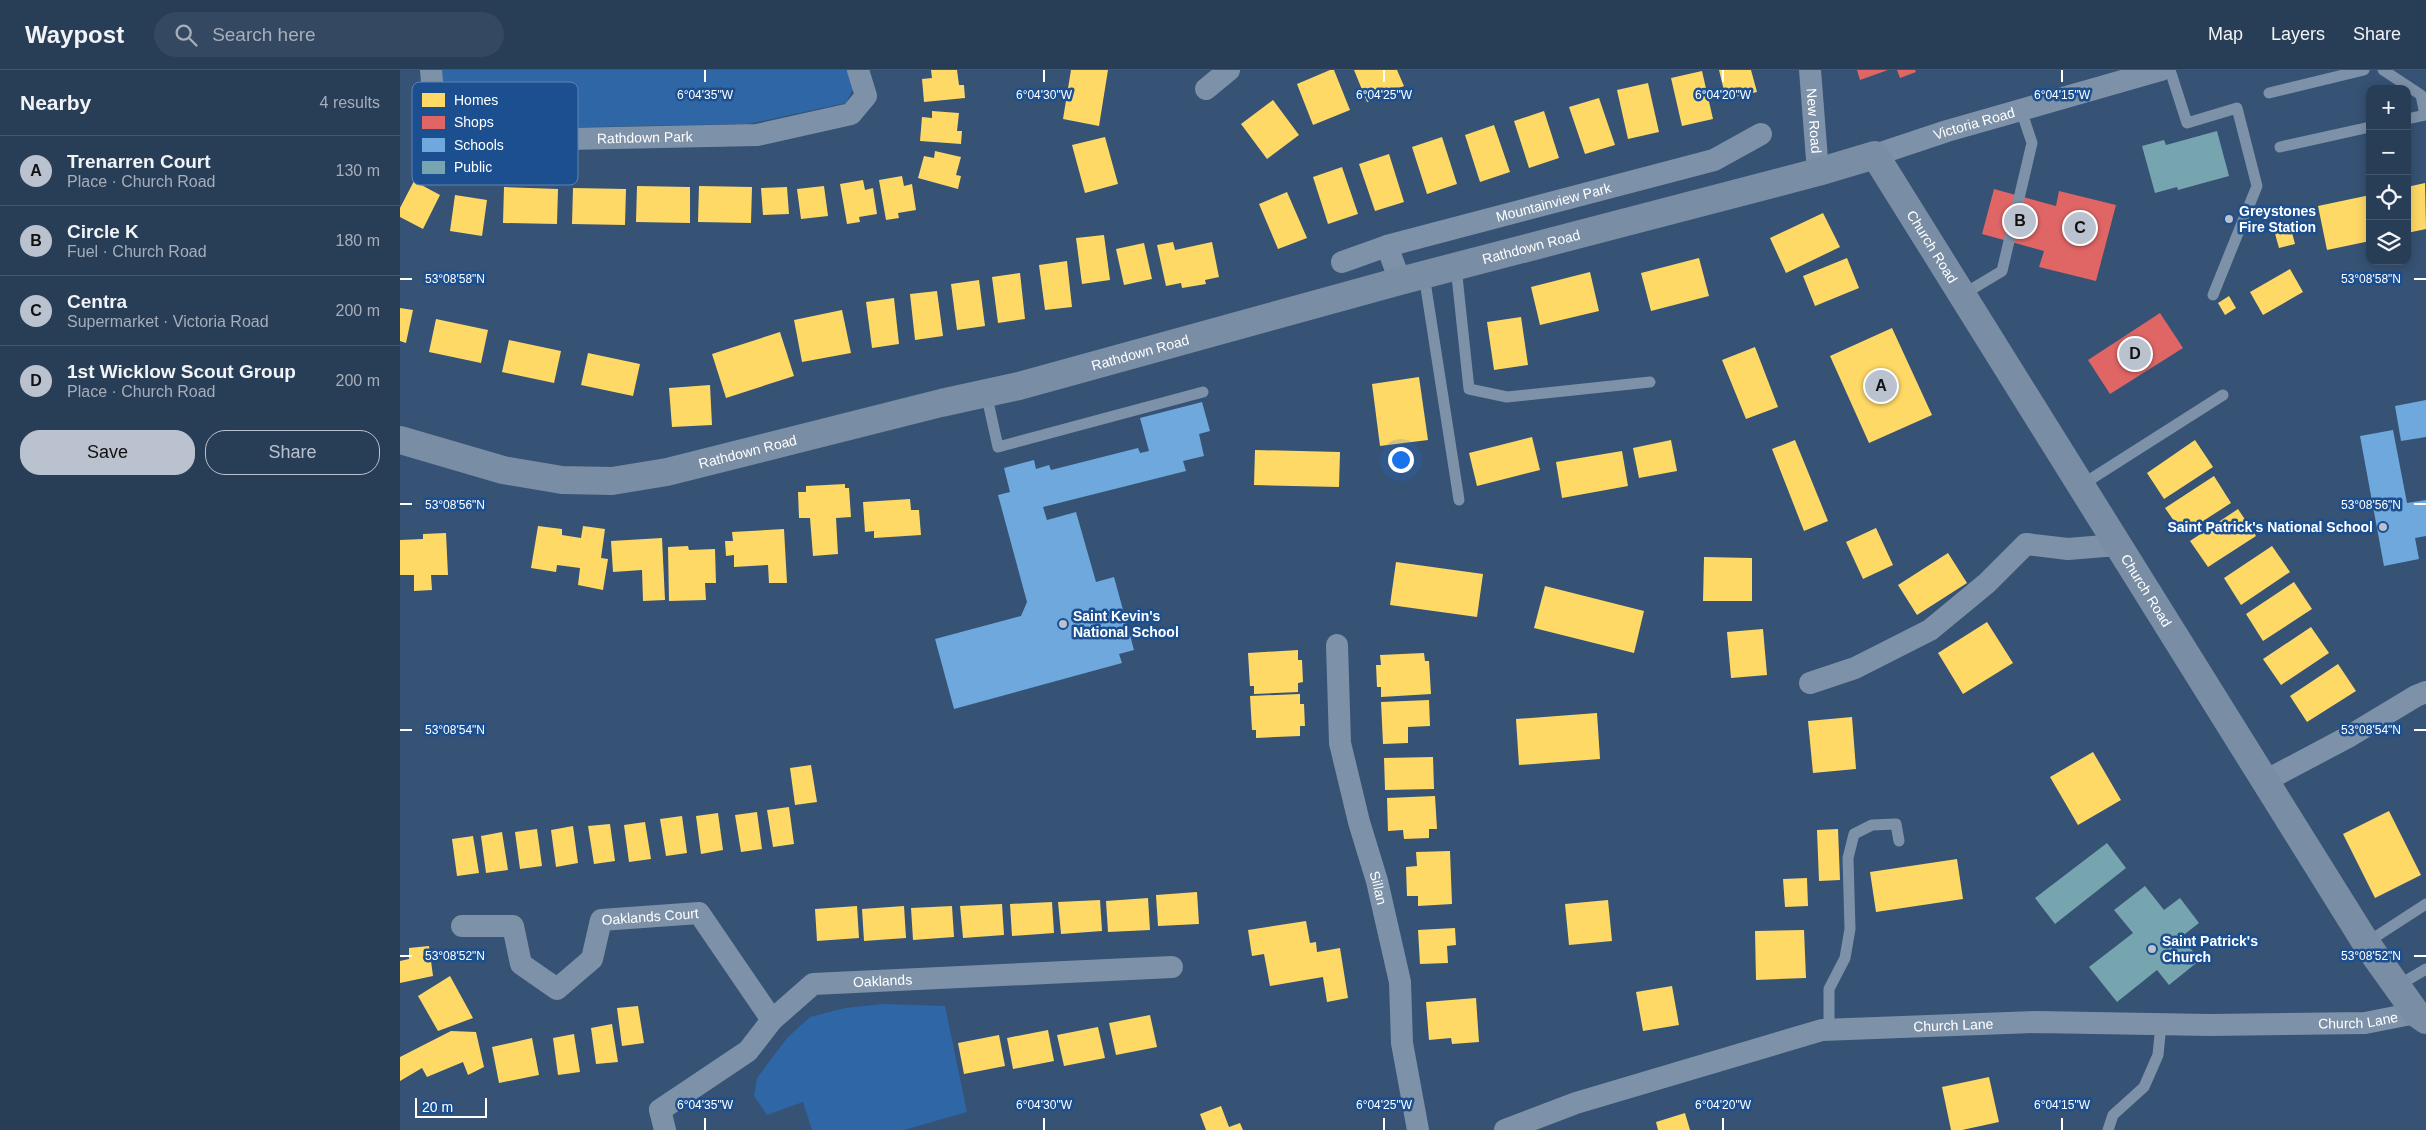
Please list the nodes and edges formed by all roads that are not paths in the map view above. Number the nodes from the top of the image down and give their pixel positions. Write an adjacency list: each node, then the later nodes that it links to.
1 (858, 70): 15 (street, Rathdown Park)
2 (1229, 70): 8 (street)
3 (1810, 70): 18 (street, New Road)
4 (2161, 70): 11 (street, Victoria Road)
5 (2170, 70): 24 (lane)
6 (2364, 70): 9 (lane)
7 (2383, 70): 10 (lane)
8 (1206, 89)
9 (2269, 94)
10 (2423, 94): 12 (lane)
11 (2021, 110): 17 (street, Victoria Road); 23 (lane)
12 (2411, 118)
13 (2366, 128): 16 (lane)
14 (1760, 134): 19 (street, Mountainview Park)
15 (578, 139)
16 (2280, 147)
17 (1875, 155): 18 (main road, Rathdown Road); 23 (main road, Church Road)
18 (1818, 172): 21 (main road, Rathdown Road)
19 (1387, 246): 20 (street, Mountainview Park); 22 (street)
20 (1342, 262)
21 (1456, 267): 22 (main road, Rathdown Road); 25 (lane)
22 (1412, 278): 27 (main road, Rathdown Road); 31 (lane)
23 (1962, 295): 30 (main road, Church Road)
24 (2213, 295)
25 (1650, 382)
26 (1203, 392): 27 (lane)
27 (986, 393): 29 (main road, Rathdown Road)
28 (2223, 394): 30 (lane)
29 (400, 440)
30 (2080, 486): 32 (main road, Church Road)
31 (1459, 500)
32 (2117, 545): 34 (street); 36 (main road, Church Road)
33 (1337, 645): 49 (street, Sillan)
34 (1810, 683)
35 (2426, 692): 36 (street)
36 (2265, 781): 40 (main road, Church Road)
37 (1899, 841): 47 (lane)
38 (2426, 904): 40 (lane)
39 (462, 926): 45 (street, Oaklands Court)
40 (2366, 943): 43 (main road, Church Road)
41 (1172, 967): 45 (street, Oaklands)
42 (2426, 969): 43 (lane)
43 (2397, 986): 44 (main road, Church Road)
44 (2421, 1017): 46 (street, Church Lane)
45 (772, 1020): 48 (street, Oaklands)
46 (2161, 1024): 47 (street, Church Lane); 51 (lane)
47 (1829, 1030): 50 (street, Church Lane)
48 (665, 1130)
49 (1418, 1130)
50 (1505, 1130)
51 (2108, 1130)

